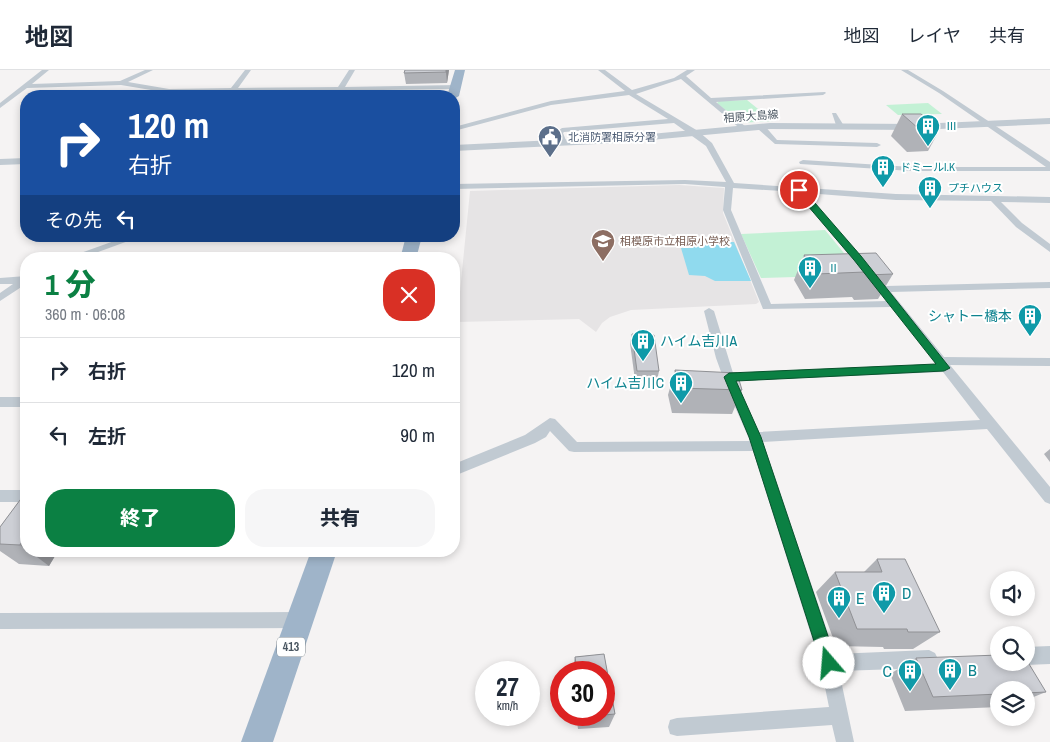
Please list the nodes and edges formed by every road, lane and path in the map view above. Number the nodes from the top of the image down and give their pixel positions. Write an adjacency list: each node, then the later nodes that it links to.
1 (46, 70): 11 (street)
2 (150, 70): 10 (street)
3 (248, 70): 15 (street)
4 (352, 70): 12 (street)
5 (460, 70): 17 (highway)
6 (601, 70): 19 (street)
7 (692, 70): 9 (street)
8 (904, 70): 26 (street)
9 (682, 76): 19 (street); 21 (street)
10 (121, 83): 11 (street); 14 (street)
11 (26, 86): 13 (street)
12 (340, 89): 15 (street); 16 (street)
13 (21, 90)
14 (163, 90)
15 (233, 90)
16 (397, 90)
17 (454, 90)
18 (20, 91): 22 (street)
19 (631, 93): 24 (street); 27 (street)
20 (823, 93): 21 (street)
21 (711, 100): 30 (street)
22 (0, 106)
23 (834, 114): 28 (street)
24 (676, 121): 31 (street); 32 (street)
25 (1050, 122): 26 (street, 相原大島線)
26 (988, 124): 28 (street, 相原大島線); 38 (street)
27 (460, 126)
28 (840, 126): 29 (street, 相原大島線)
29 (761, 127): 30 (street, 相原大島線); 33 (street)
30 (743, 129): 31 (street, 相原大島線)
31 (695, 133): 32 (street, 相原大島線); 39 (street)
32 (563, 143): 34 (street, 相原大島線)
33 (877, 145)
34 (460, 148)
35 (20, 161): 36 (street)
36 (0, 162)
37 (803, 162): 38 (street)
38 (1050, 168)
39 (729, 184): 40 (street); 41 (street); 53 (street)
40 (460, 186)
41 (799, 190): 42 (street); 51 (street)
42 (993, 199): 43 (street); 45 (street)
43 (1050, 200)
44 (120, 242): 46 (street)
45 (1050, 250)
46 (90, 252)
47 (20, 280): 48 (street)
48 (0, 281)
49 (20, 284): 52 (street)
50 (1050, 285): 51 (street)
51 (881, 289): 53 (street)
52 (0, 298)
53 (893, 304): 56 (street)
54 (709, 311): 57 (street)
55 (1050, 362): 56 (street)
56 (942, 364): 57 (street); 60 (street)
57 (729, 377): 61 (street)
58 (0, 402): 59 (street)
59 (20, 402)
60 (990, 424): 61 (street); 65 (street)
61 (756, 442): 62 (street); 74 (street)
62 (460, 468)
63 (0, 496): 64 (street)
64 (20, 497)
65 (1050, 498)
66 (20, 506): 67 (street)
67 (16, 512)
68 (322, 557): 69 (highway, 413)
69 (300, 620): 70 (street); 77 (highway, 413)
70 (0, 621)
71 (1050, 655): 72 (street)
72 (1035, 656)
73 (942, 659): 74 (street)
74 (829, 663): 75 (street)
75 (839, 715): 76 (street); 78 (street)
76 (677, 727)
77 (257, 742)
78 (846, 742)

